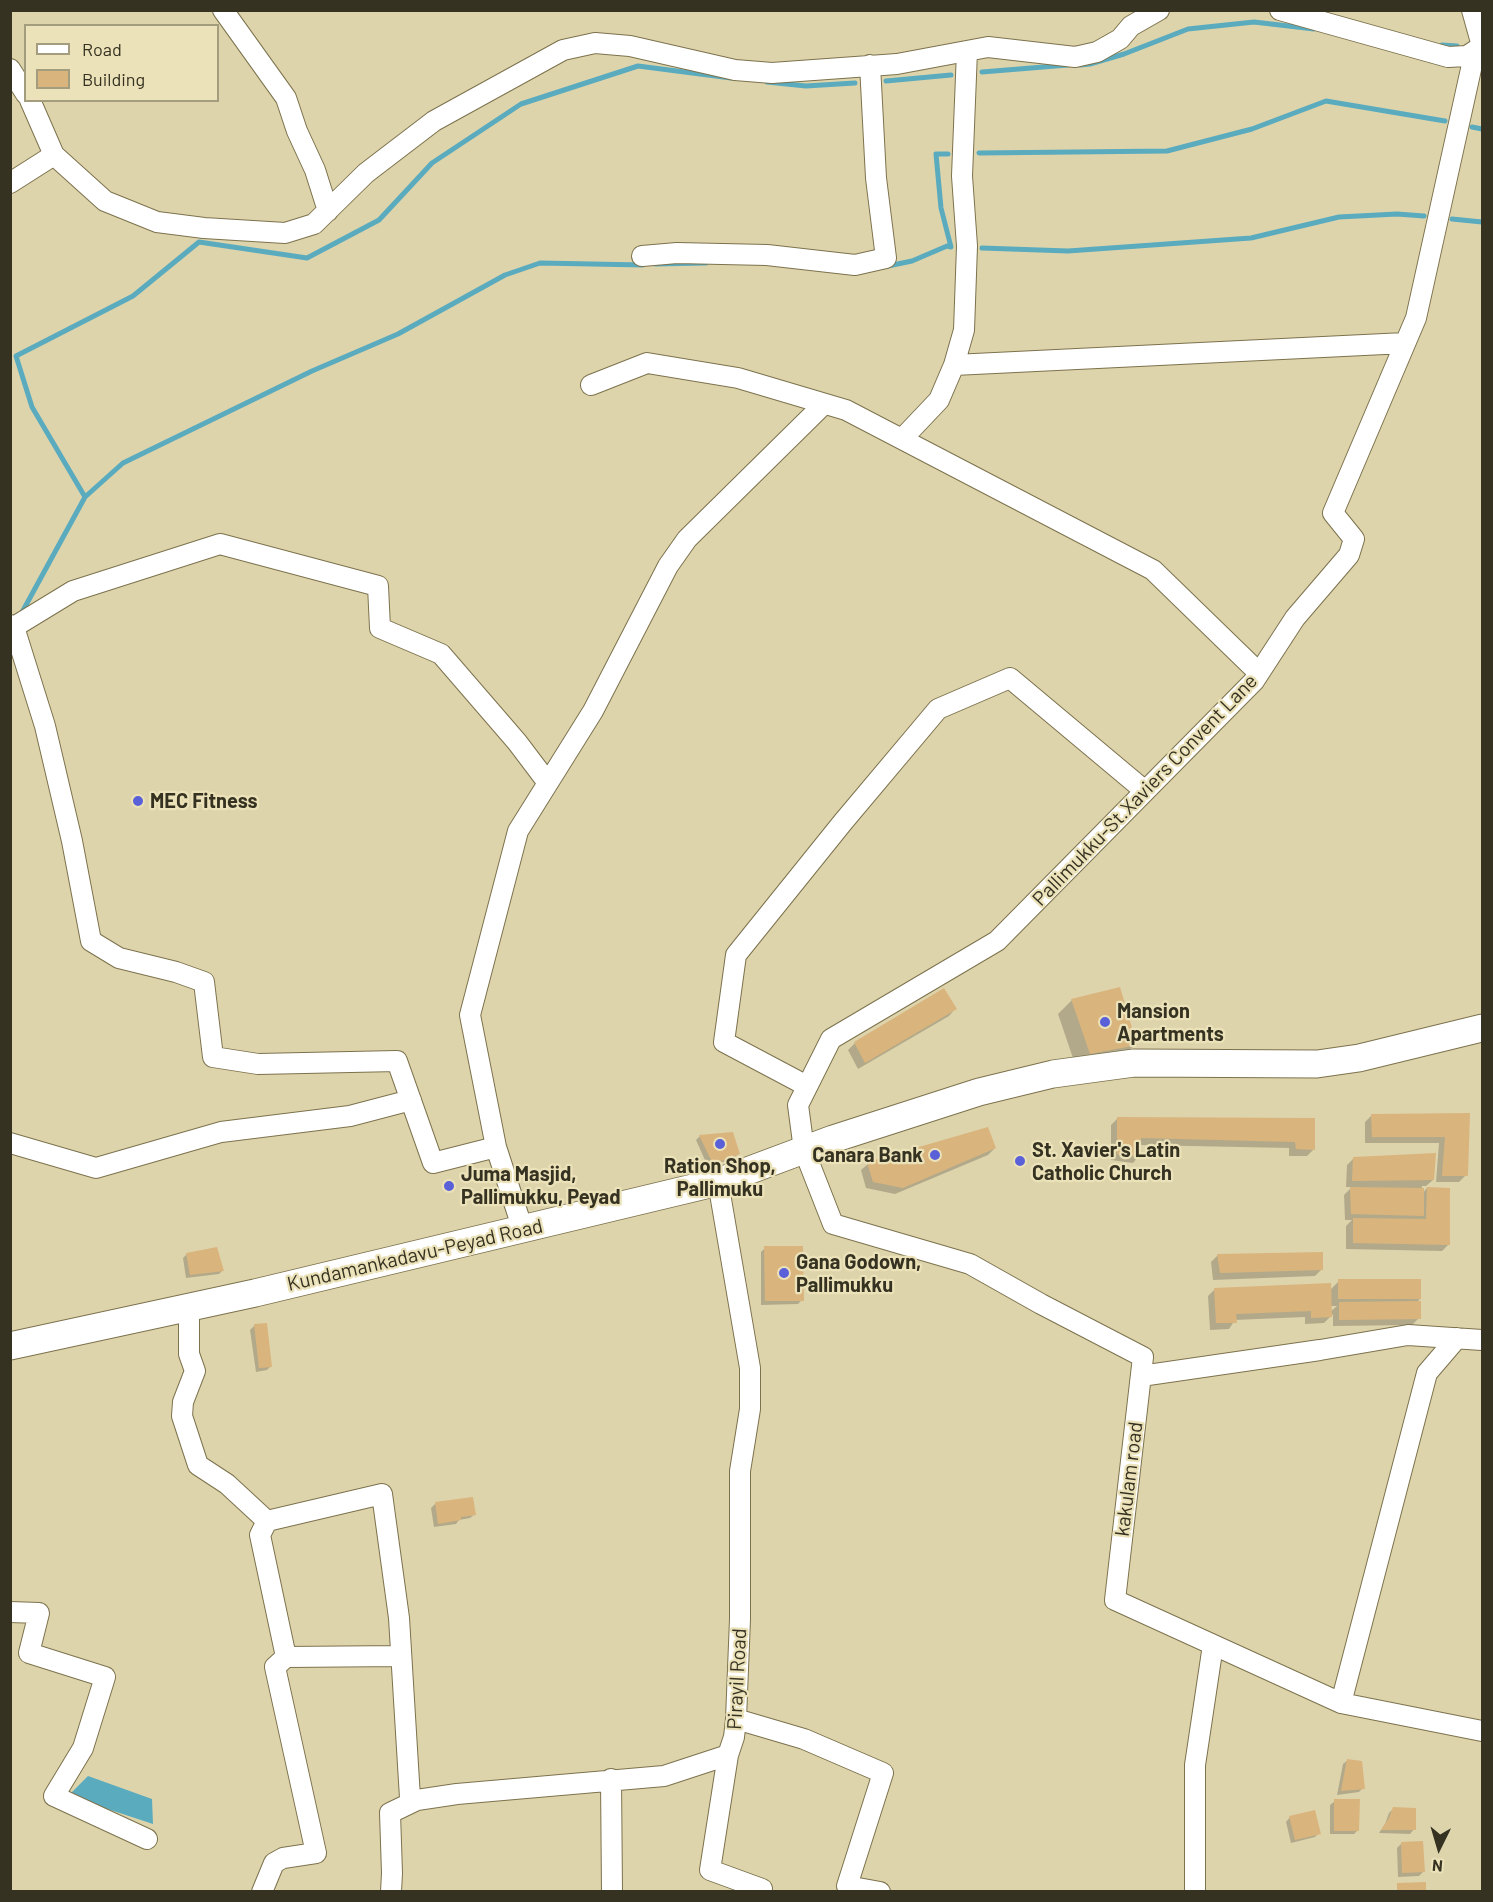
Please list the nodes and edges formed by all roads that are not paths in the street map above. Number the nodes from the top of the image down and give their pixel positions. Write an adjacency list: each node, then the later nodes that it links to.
1 (223, 10): 13 (street)
2 (1159, 10): 6 (street)
3 (1280, 10): 5 (street)
4 (1472, 10): 5 (street)
5 (1480, 48): 15 (street, Pallimukku-St.Xaviers Convent Lane)
6 (967, 51): 7 (street); 16 (street)
7 (870, 65): 13 (street); 14 (street)
8 (10, 69): 9 (street)
9 (24, 91)
10 (31, 102): 11 (street)
11 (54, 155): 12 (street); 13 (street)
12 (10, 183)
13 (328, 211)
14 (642, 256)
15 (1405, 343): 16 (street); 21 (street, Pallimukku-St.Xaviers Convent Lane)
16 (954, 365): 19 (street)
17 (591, 385): 18 (street)
18 (824, 404): 19 (street); 22 (street)
19 (902, 439): 21 (street)
20 (12, 626): 22 (street); 26 (street)
21 (1259, 673): 23 (street, Pallimukku-St.Xaviers Convent Lane)
22 (548, 783): 28 (street)
23 (1145, 791): 25 (street, Pallimukku-St.Xaviers Convent Lane); 25 (street)
24 (1482, 1028): 29 (main road, Kundamankadavu-Peyad Road)
25 (807, 1086): 29 (street, Pallimukku-St.Xaviers Convent Lane)
26 (411, 1100): 27 (street); 28 (street)
27 (10, 1143)
28 (496, 1147): 31 (street)
29 (804, 1150): 30 (main road, Kundamankadavu-Peyad Road); 36 (street, kakulam road)
30 (718, 1182): 31 (main road, Kundamankadavu-Peyad Road); 43 (street, Pirayil Road)
31 (523, 1230): 32 (main road, Kundamankadavu-Peyad Road)
32 (189, 1307): 35 (main road, Kundamankadavu-Peyad Road); 37 (street)
33 (1457, 1338): 34 (street); 36 (street); 42 (street)
34 (1482, 1340)
35 (10, 1346)
36 (1141, 1376): 39 (street, kakulam road)
37 (267, 1521): 40 (street); 41 (street)
38 (10, 1612): 48 (street)
39 (1213, 1645): 42 (street, kakulam road); 54 (street)
40 (401, 1656): 41 (street); 47 (street)
41 (286, 1657): 50 (street)
42 (1341, 1703): 44 (street, kakulam road)
43 (736, 1719): 45 (street, Pirayil Road); 53 (street)
44 (1482, 1731)
45 (728, 1755): 46 (street, Pirayil Road); 49 (street)
46 (611, 1779): 47 (street, Pirayil Road); 52 (street)
47 (417, 1800): 51 (street, Pirayil Road)
48 (147, 1839)
49 (762, 1889)
50 (262, 1892)
51 (391, 1892)
52 (612, 1892)
53 (880, 1892)
54 (1195, 1892)

